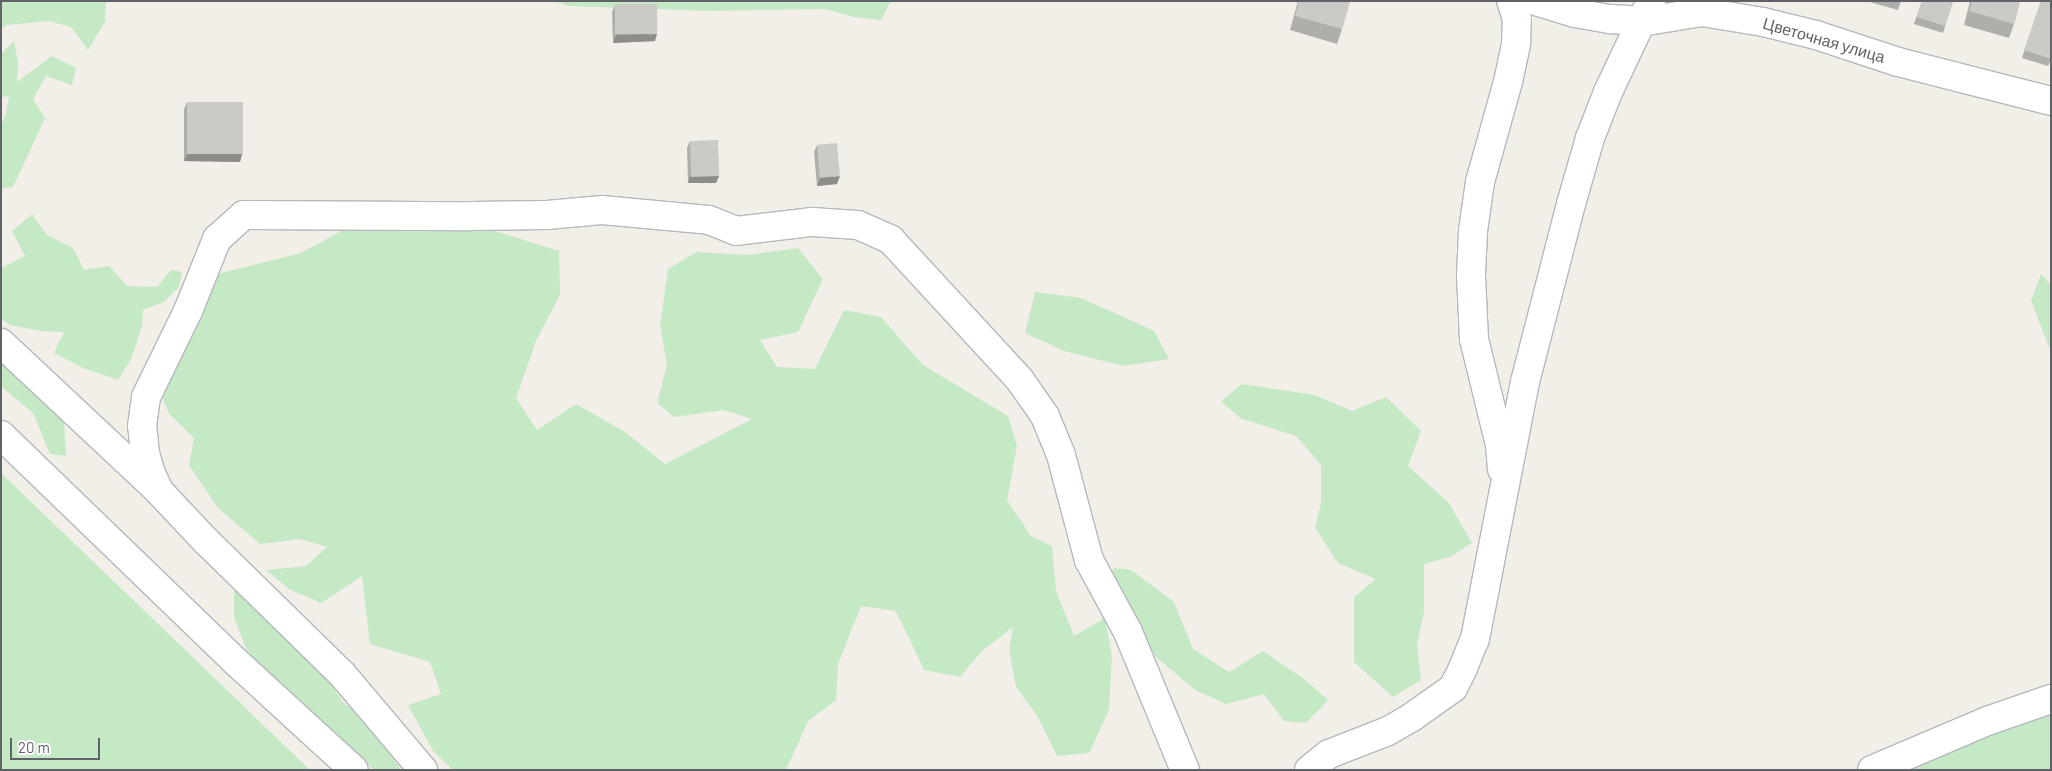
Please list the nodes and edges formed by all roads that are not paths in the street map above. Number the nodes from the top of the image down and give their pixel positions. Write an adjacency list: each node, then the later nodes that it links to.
1 (1511, 1): 7 (street)
2 (1536, 1): 3 (street, Цветочная улица)
3 (1646, 11): 4 (street, Цветочная улица); 7 (street)
4 (2051, 101)
5 (1, 343): 8 (street)
6 (1, 434): 12 (street)
7 (1505, 490): 10 (street)
8 (159, 491): 13 (street); 14 (street)
9 (2051, 699): 11 (street)
10 (1319, 762): 15 (street)
11 (1885, 767)
12 (354, 770)
13 (423, 770)
14 (1185, 770)
15 (1293, 770)

